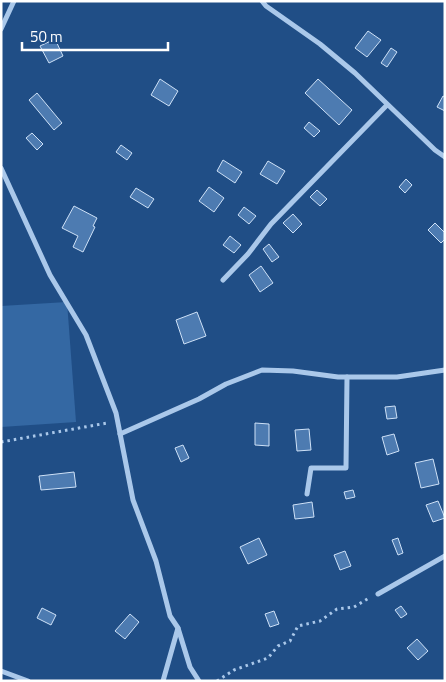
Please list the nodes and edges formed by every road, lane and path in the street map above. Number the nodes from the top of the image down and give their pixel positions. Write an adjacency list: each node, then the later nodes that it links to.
1 (14, 1): 3 (street)
2 (262, 1): 4 (street)
3 (1, 29)
4 (388, 105): 5 (street); 7 (street)
5 (445, 158)
6 (1, 168): 10 (street)
7 (224, 280)
8 (445, 370): 9 (street)
9 (347, 377): 11 (street); 13 (street)
10 (118, 421): 11 (street); 12 (path)
11 (120, 434): 16 (street)
12 (1, 442)
13 (307, 494)
14 (445, 556): 15 (street)
15 (378, 594): 21 (path)
16 (178, 628): 19 (street); 20 (street)
17 (1, 671): 18 (street)
18 (28, 681)
19 (163, 681)
20 (199, 681)
21 (217, 681)

